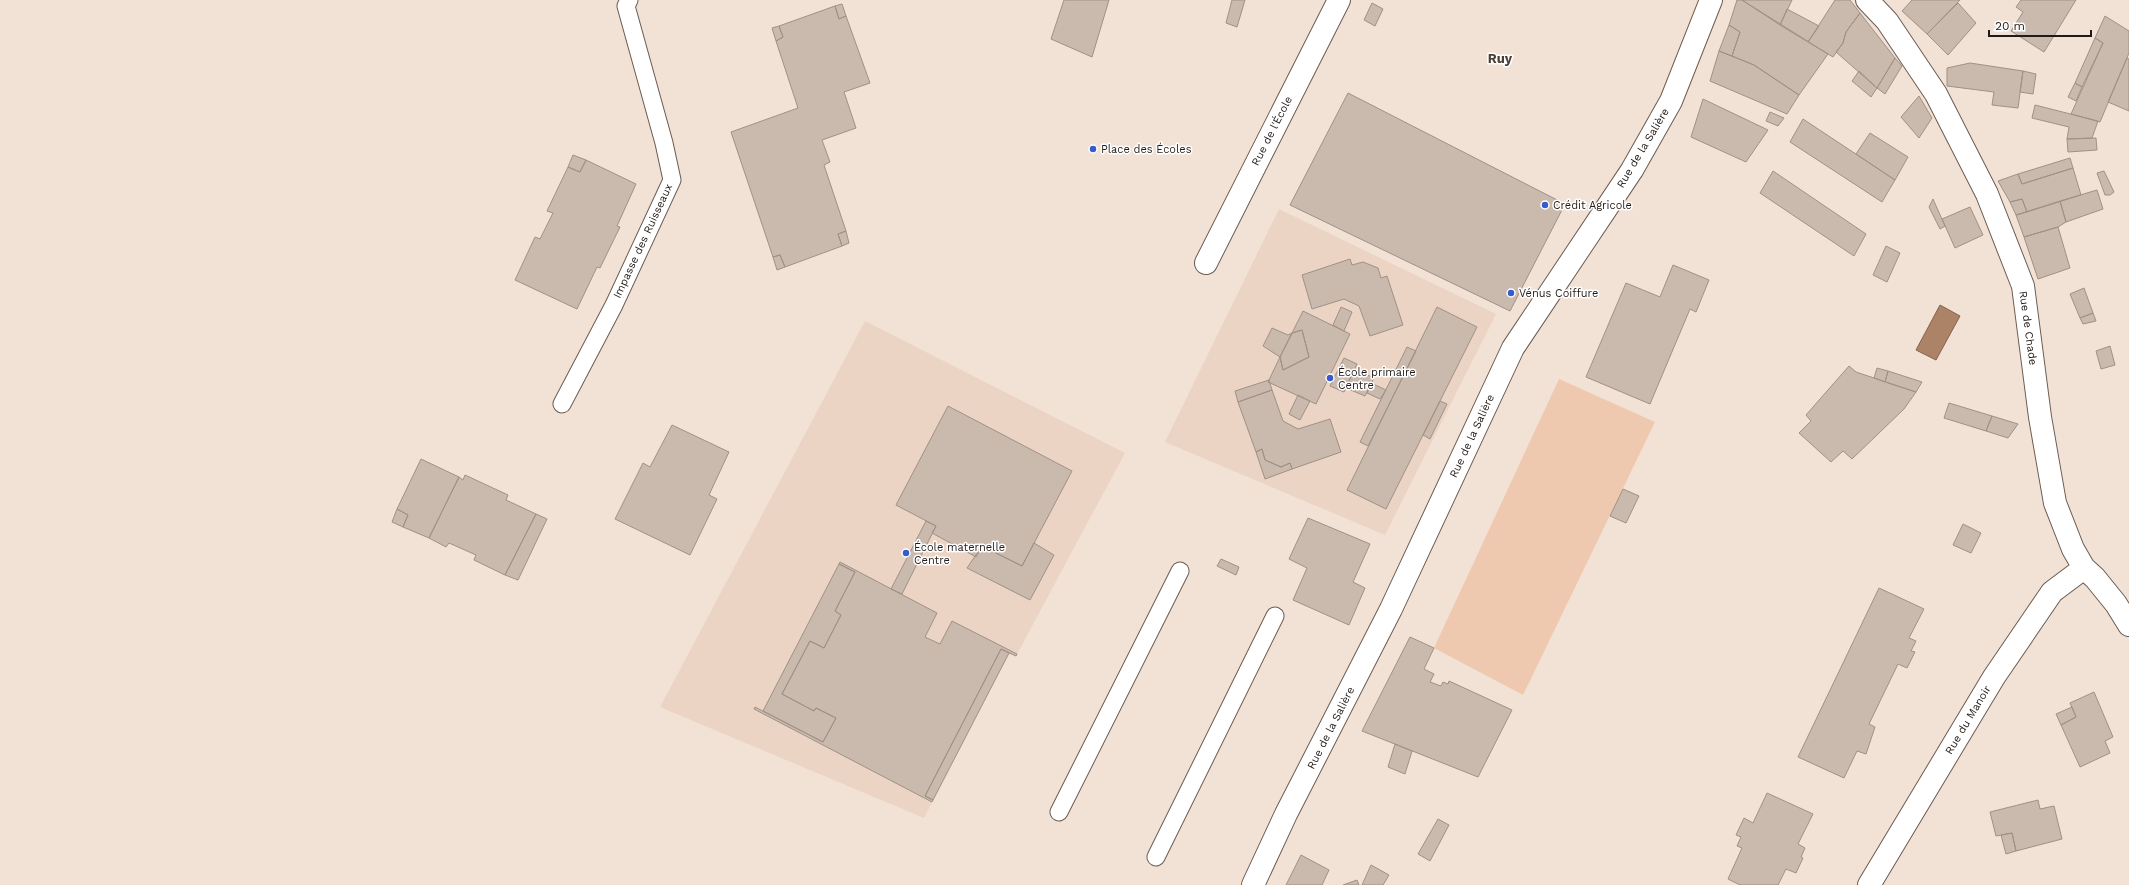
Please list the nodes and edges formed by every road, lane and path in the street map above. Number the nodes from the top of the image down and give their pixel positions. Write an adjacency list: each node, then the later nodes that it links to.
1 (629, 0): 6 (lane, Impasse des Ruisseaux)
2 (1338, 0): 5 (street, Rue de l'École)
3 (1711, 0): 13 (street, Rue de la Salière)
4 (1867, 0): 7 (street, Rue de Chade)
5 (1206, 263)
6 (562, 404)
7 (2084, 568): 10 (street, Rue de Chade); 14 (street, Rue du Manoir)
8 (1180, 571): 11 (lane)
9 (1275, 616): 12 (lane)
10 (2129, 625)
11 (1060, 812)
12 (1156, 857)
13 (1253, 885)
14 (1869, 885)

